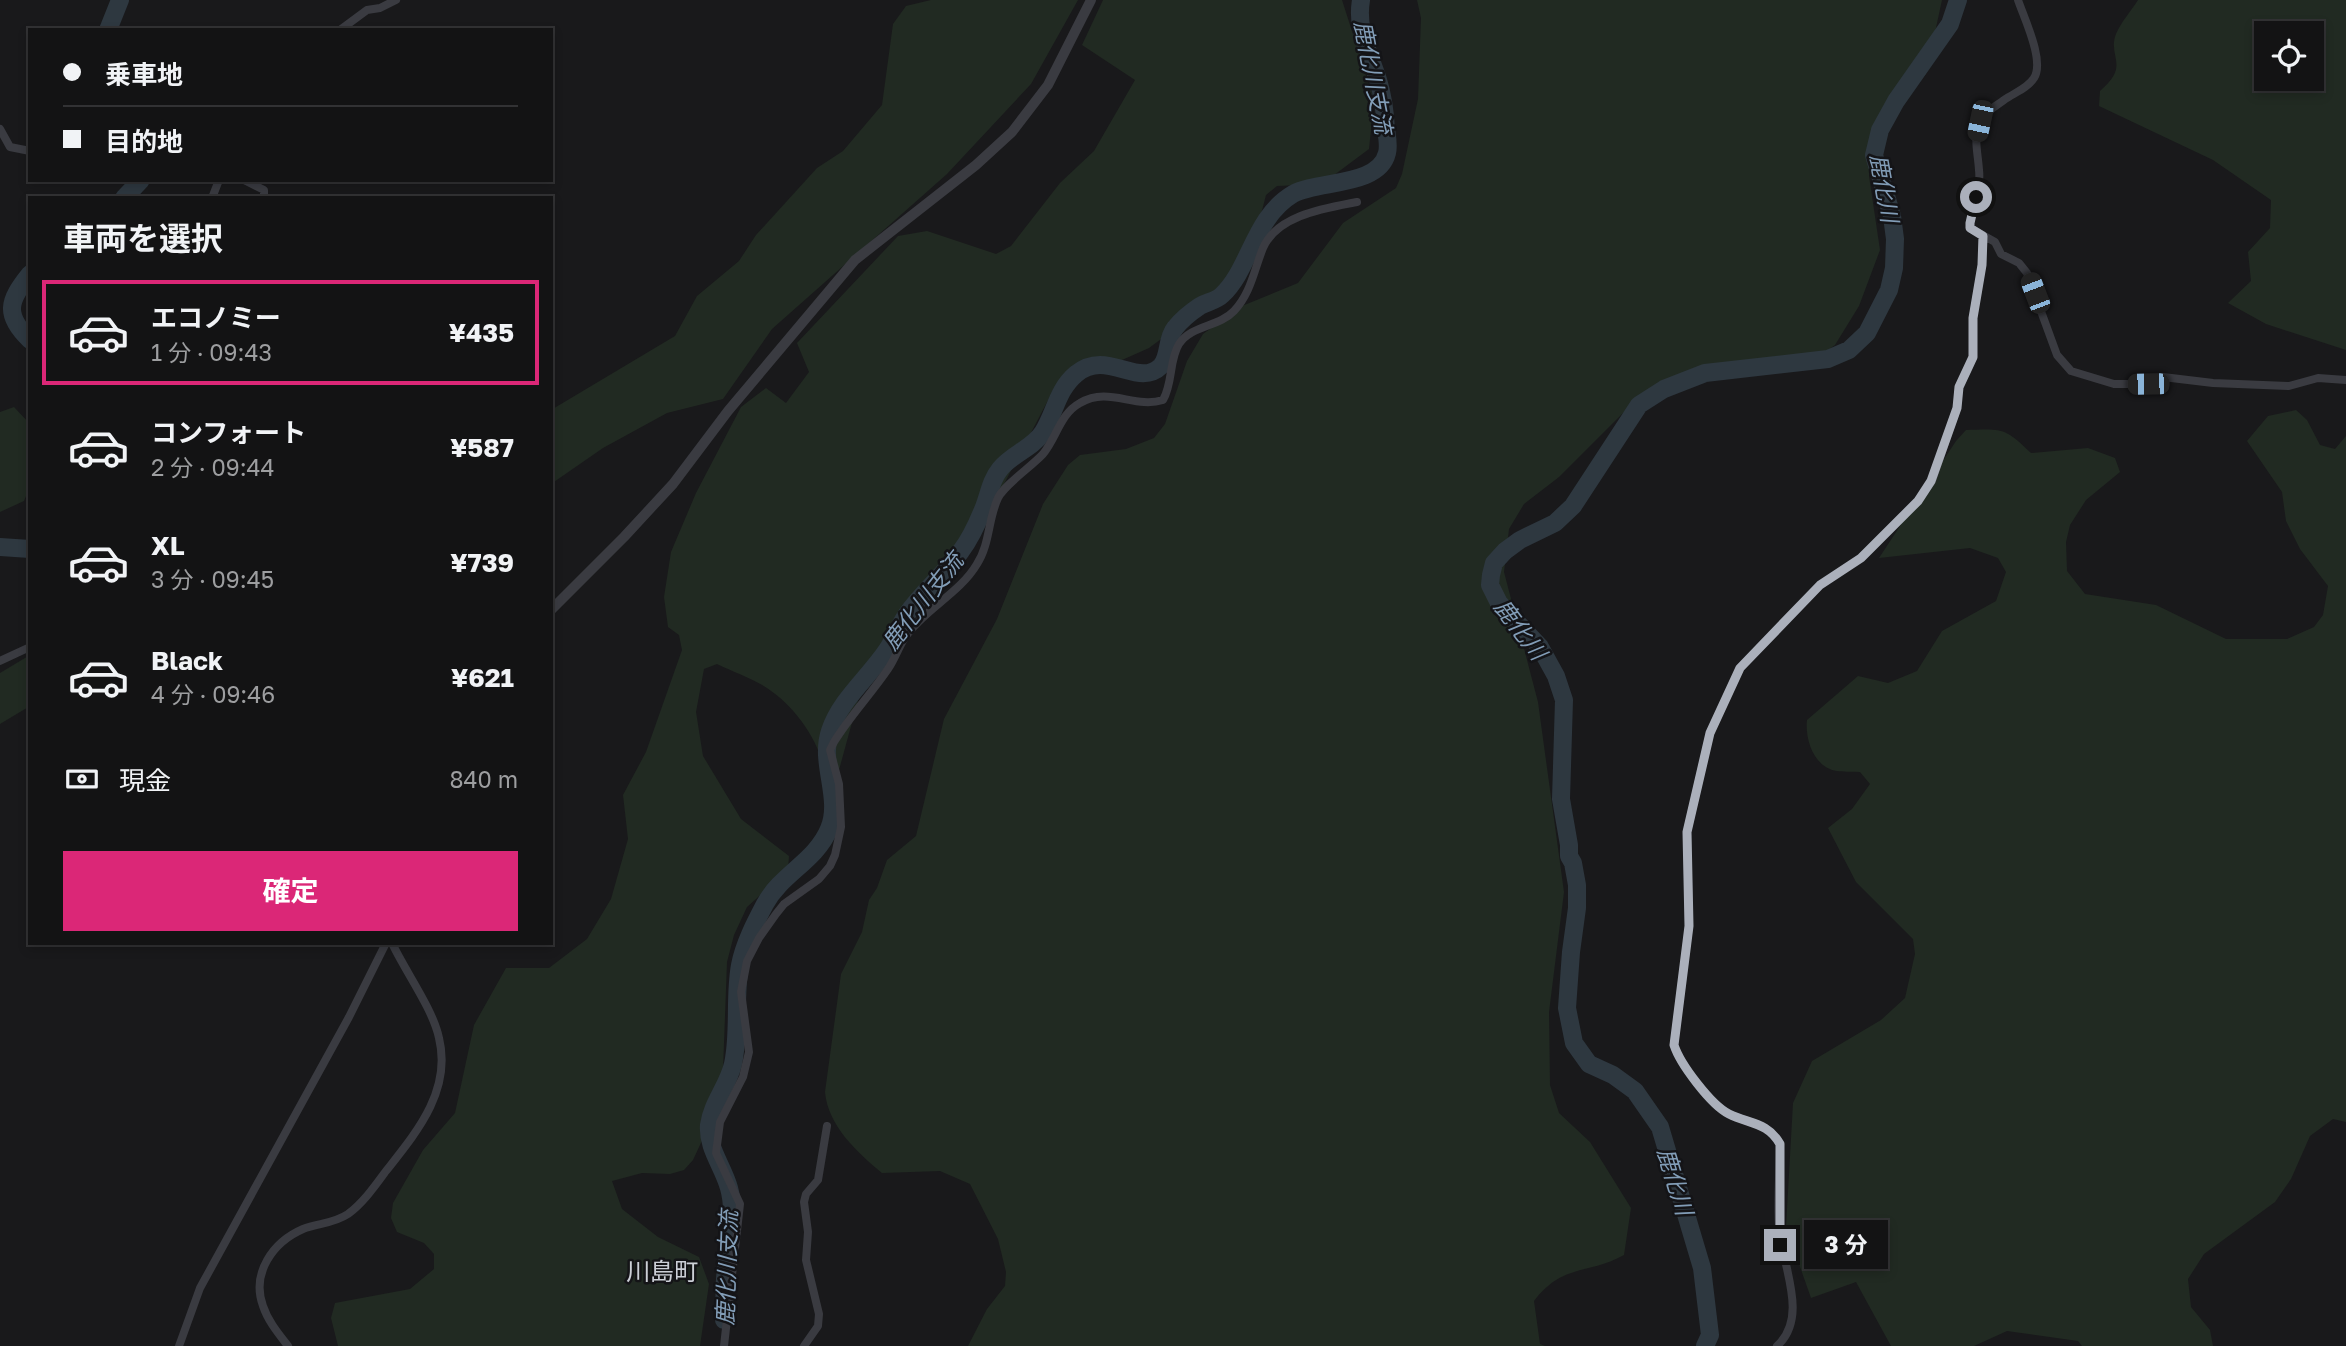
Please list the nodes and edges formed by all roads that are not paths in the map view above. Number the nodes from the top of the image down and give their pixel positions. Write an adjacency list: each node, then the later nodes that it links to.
1 (396, 0): 4 (street)
2 (1091, 0): 12 (street)
3 (2018, 0): 10 (street)
4 (343, 28)
5 (0, 129): 6 (street)
6 (28, 151)
7 (248, 182): 8 (street)
8 (264, 196)
9 (1357, 202): 20 (street)
10 (1983, 236): 11 (street); 22 (street)
11 (2346, 380)
12 (553, 608)
13 (28, 649): 14 (street)
14 (0, 662)
15 (385, 945): 18 (street)
16 (392, 945): 19 (street)
17 (827, 1126): 21 (street)
18 (179, 1346)
19 (288, 1346)
20 (724, 1346)
21 (804, 1346)
22 (1777, 1346)

